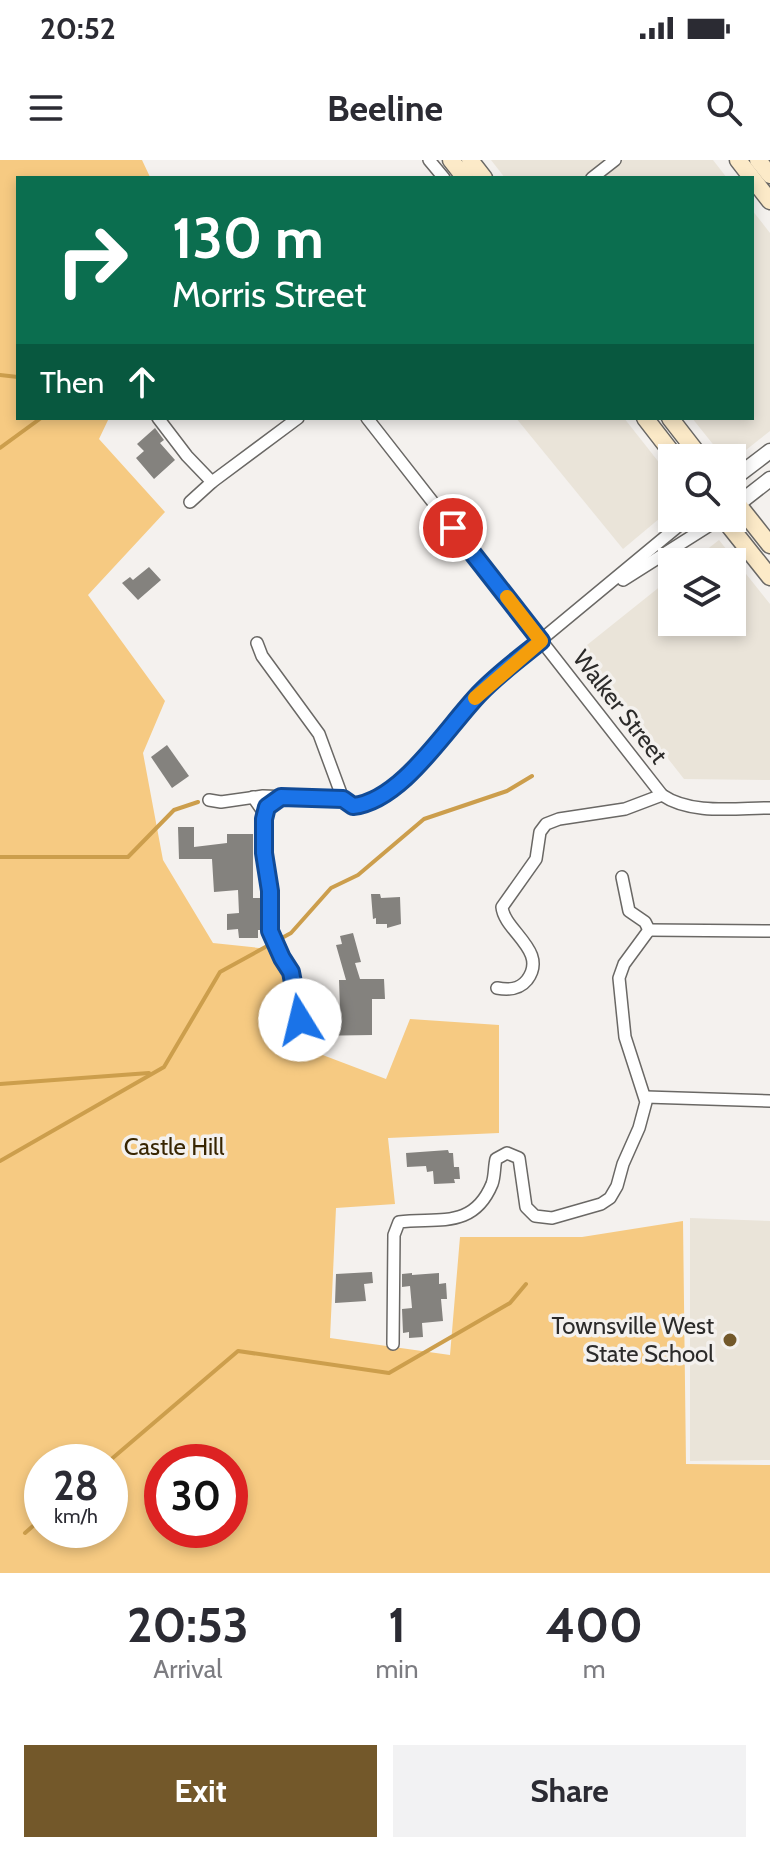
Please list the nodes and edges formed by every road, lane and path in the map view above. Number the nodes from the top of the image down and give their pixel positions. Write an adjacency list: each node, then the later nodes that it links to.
1 (429, 160): 8 (street)
2 (451, 160): 9 (main road)
3 (470, 160): 10 (main road)
4 (615, 160): 11 (street)
5 (738, 160): 12 (main road)
6 (758, 160): 7 (main road)
7 (770, 175)
8 (442, 176)
9 (463, 176)
10 (482, 176)
11 (595, 176)
12 (750, 176)
13 (754, 180): 14 (main road)
14 (770, 201)
15 (160, 420): 26 (street)
16 (295, 420): 26 (street)
17 (369, 420): 38 (street, Walker Street)
18 (647, 420): 20 (main road)
19 (672, 420): 21 (main road)
20 (665, 444)
21 (690, 444)
22 (770, 451): 23 (street)
23 (754, 463): 24 (street); 25 (street)
24 (746, 469)
25 (769, 480): 27 (street)
26 (212, 482): 28 (street)
27 (746, 495)
28 (190, 502)
29 (746, 517): 35 (main road)
30 (671, 532): 37 (street)
31 (687, 532): 34 (street)
32 (701, 532): 34 (street)
33 (733, 532): 36 (main road)
34 (690, 539): 37 (street)
35 (770, 545)
36 (770, 577)
37 (601, 591): 38 (street)
38 (541, 641): 40 (street, Walker Street); 43 (street)
39 (257, 643): 43 (street)
40 (662, 795): 45 (street); 50 (street)
41 (253, 797): 42 (street); 44 (street); 46 (street)
42 (281, 797): 43 (street); 46 (street)
43 (343, 799)
44 (209, 800)
45 (770, 808)
46 (264, 819): 51 (street)
47 (622, 877): 48 (street)
48 (649, 930): 49 (street); 52 (street)
49 (770, 931)
50 (497, 988)
51 (300, 1020)
52 (646, 1097): 53 (street); 54 (street)
53 (770, 1101)
54 (393, 1344)

